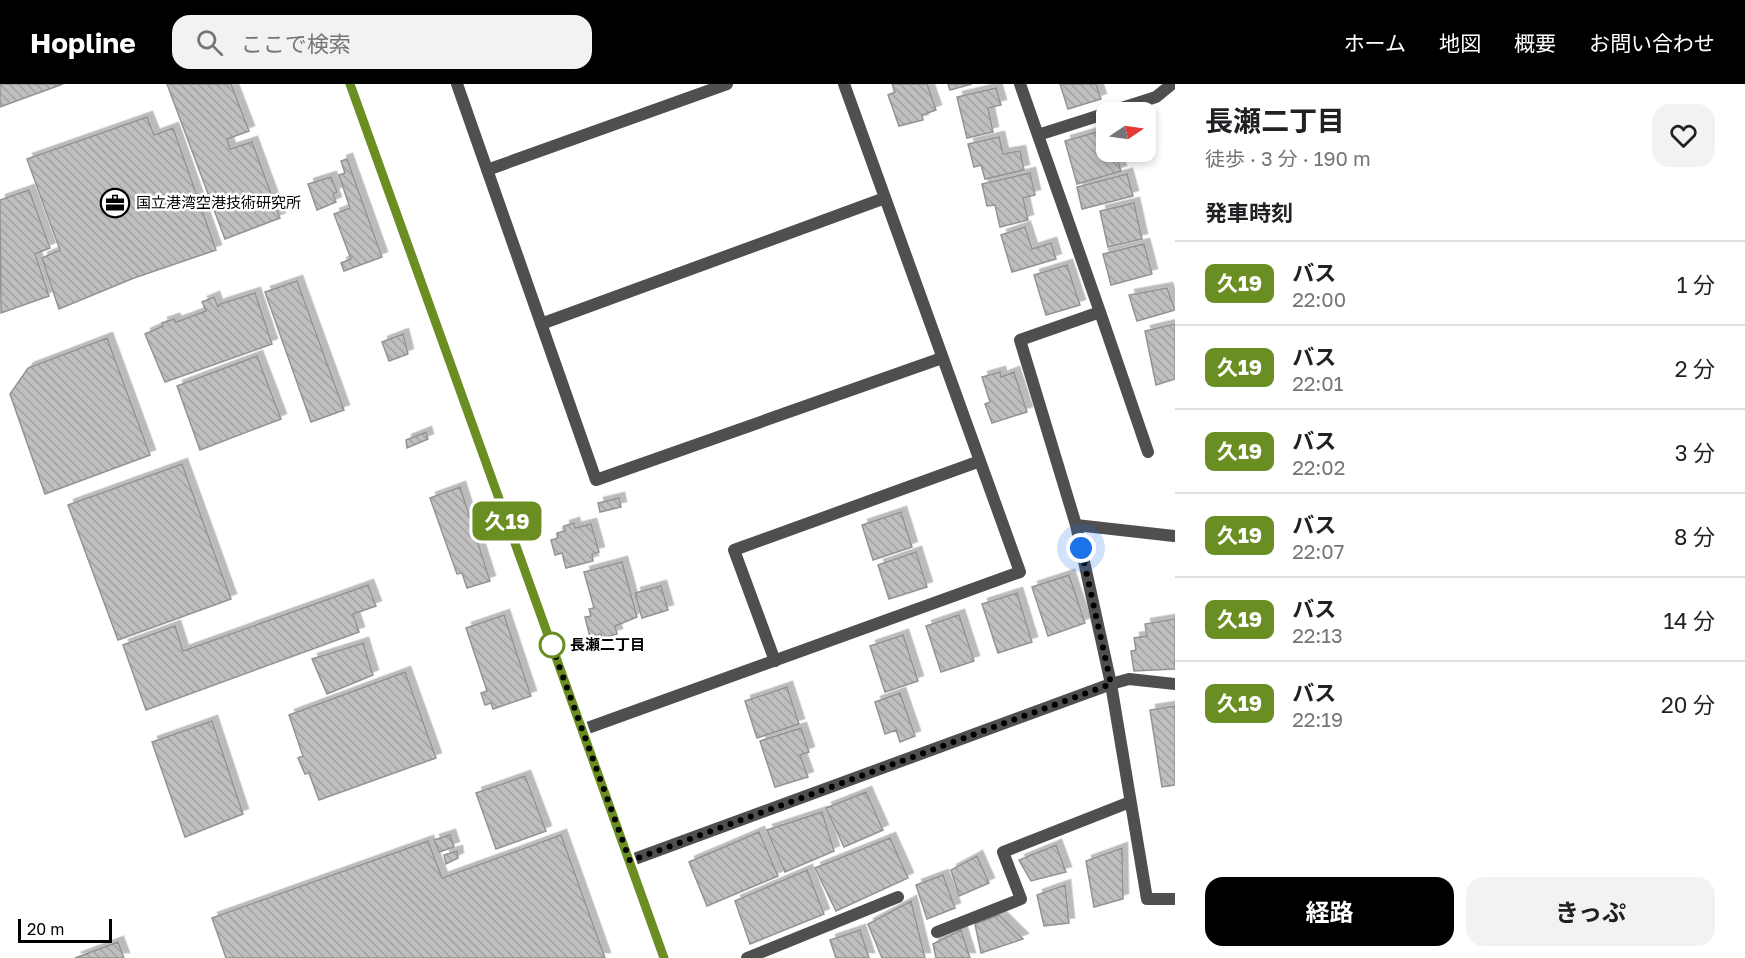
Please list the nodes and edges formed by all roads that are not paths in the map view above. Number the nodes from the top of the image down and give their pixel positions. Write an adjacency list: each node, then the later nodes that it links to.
1 (350, 84): 22 (street)
2 (457, 84): 10 (street)
3 (727, 84): 10 (street)
4 (843, 84): 11 (street)
5 (1020, 84): 9 (street)
6 (1172, 84): 7 (street)
7 (1141, 102)
8 (1096, 117): 9 (street)
9 (1038, 135): 12 (street)
10 (487, 170): 13 (street)
11 (885, 198): 13 (street); 14 (street)
12 (1100, 312): 15 (street); 17 (street)
13 (541, 324): 14 (street)
14 (942, 358): 16 (street)
15 (1148, 452)
16 (980, 461): 19 (street); 19 (street)
17 (1076, 525): 18 (street); 20 (street)
18 (1174, 536)
19 (775, 661): 22 (street)
20 (1111, 684): 21 (street); 23 (street); 24 (street)
21 (1175, 684)
22 (582, 730): 24 (street)
23 (1130, 802): 26 (street); 27 (street)
24 (630, 861): 28 (street)
25 (898, 897): 29 (street)
26 (1175, 899)
27 (937, 932)
28 (664, 958)
29 (747, 958)

